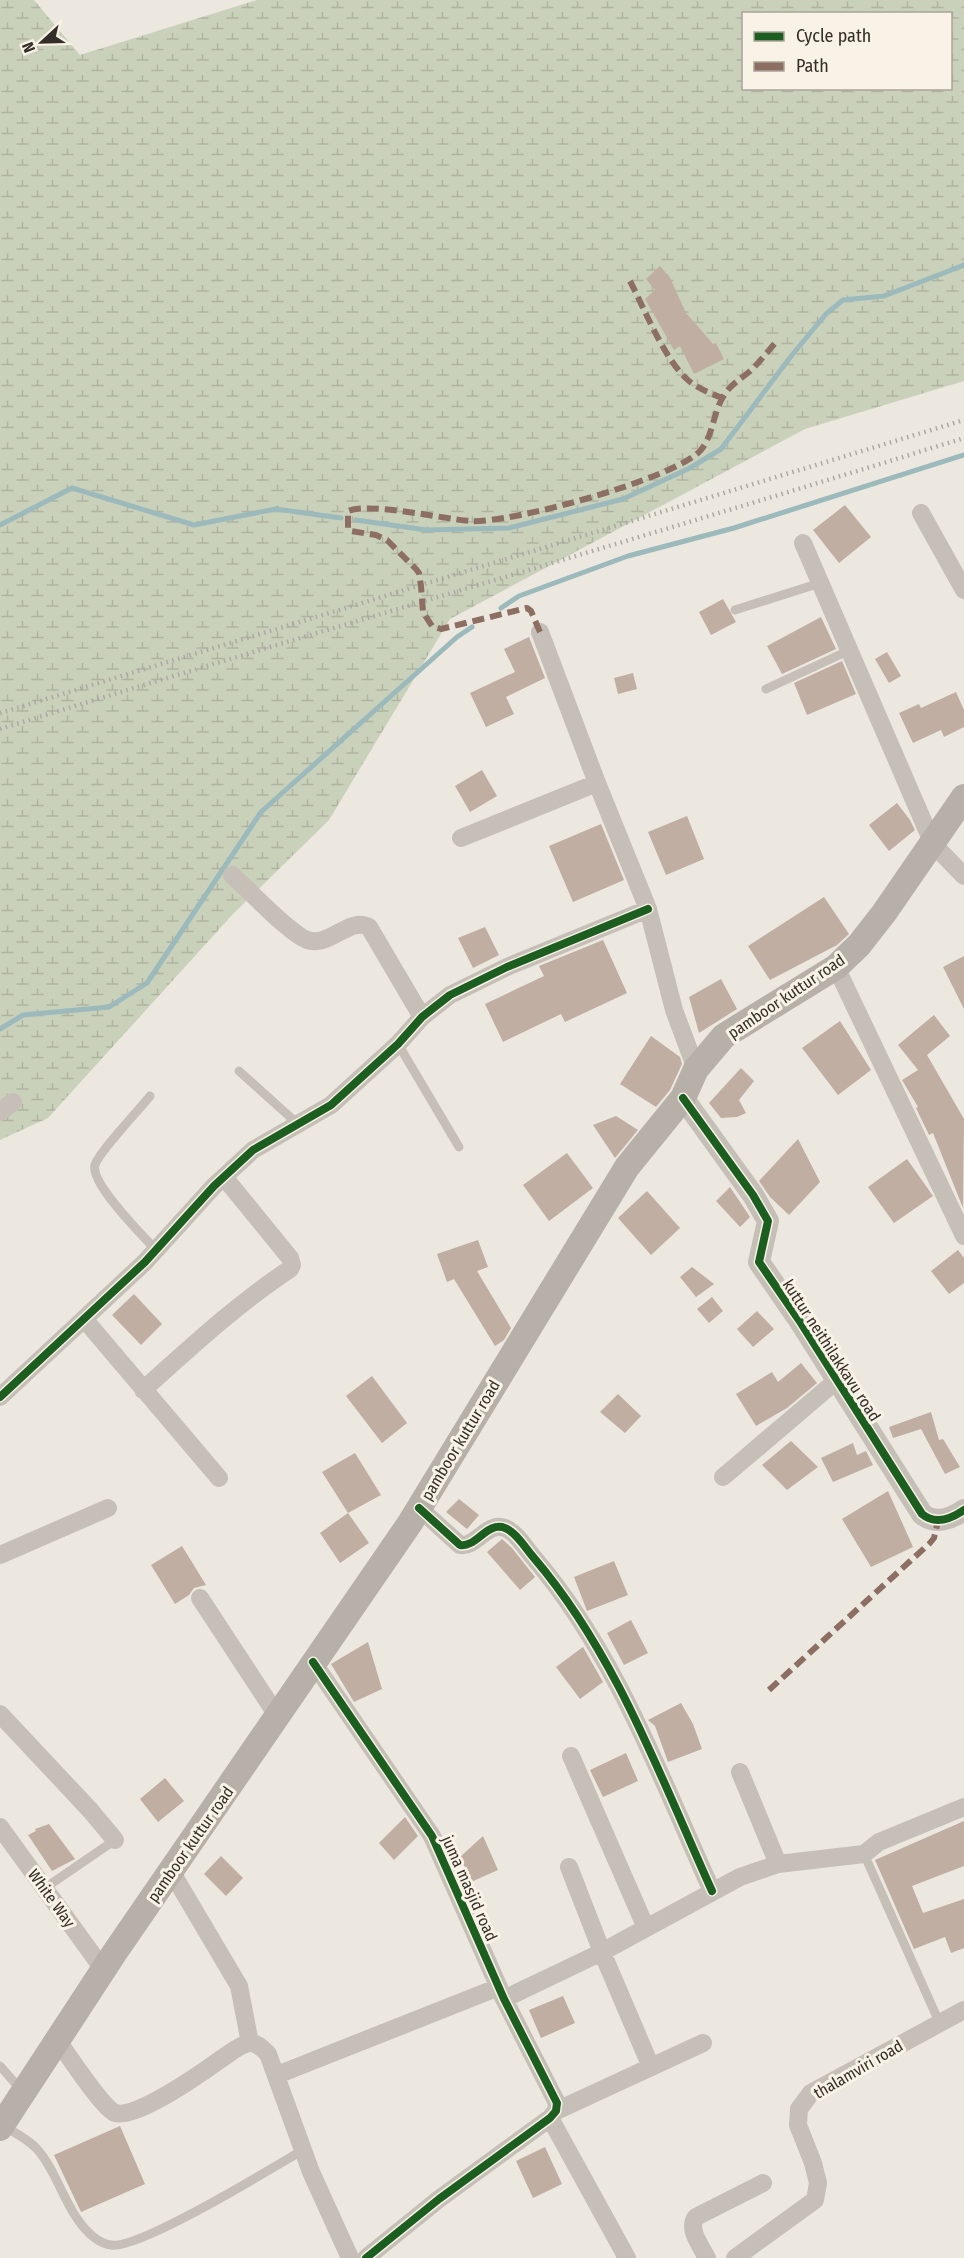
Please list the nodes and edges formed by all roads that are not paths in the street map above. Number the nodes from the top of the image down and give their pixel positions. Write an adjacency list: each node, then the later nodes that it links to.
1 (921, 513): 4 (street)
2 (803, 543): 3 (street)
3 (820, 583): 5 (lane); 7 (street)
4 (964, 590)
5 (735, 610)
6 (540, 632): 9 (street)
7 (850, 650): 8 (lane); 12 (street)
8 (766, 689)
9 (597, 783): 11 (street); 15 (street)
10 (964, 798): 12 (main road, pamboor kuttur road)
11 (461, 838)
12 (933, 844): 14 (street); 16 (main road, pamboor kuttur road)
13 (232, 875): 17 (street)
14 (964, 876)
15 (648, 909): 17 (street); 19 (street)
16 (836, 967): 19 (main road, pamboor kuttur road); 26 (street)
17 (422, 1017): 18 (street)
18 (398, 1044): 23 (street); 24 (lane)
19 (696, 1069): 22 (main road, pamboor kuttur road)
20 (239, 1071): 23 (lane)
21 (150, 1096): 27 (lane)
22 (682, 1098): 29 (street, kuttur neithilakkavu road); 34 (main road, pamboor kuttur road)
23 (298, 1125): 25 (street)
24 (459, 1147)
25 (224, 1177): 27 (street); 30 (street)
26 (964, 1236)
27 (156, 1250): 28 (street)
28 (85, 1320): 30 (street); 31 (street)
29 (836, 1381): 32 (street); 36 (street, kuttur neithilakkavu road)
30 (143, 1389): 33 (street)
31 (0, 1397)
32 (723, 1477)
33 (219, 1478)
34 (419, 1508): 39 (main road, pamboor kuttur road); 52 (street)
35 (108, 1509): 37 (street)
36 (964, 1510)
37 (0, 1555)
38 (200, 1598): 41 (street)
39 (313, 1662): 41 (main road, pamboor kuttur road); 56 (street, juma masjid road)
40 (0, 1714): 46 (street)
41 (278, 1717): 50 (main road, pamboor kuttur road)
42 (571, 1756): 53 (street)
43 (740, 1772): 48 (street)
44 (964, 1807): 47 (street)
45 (0, 1827): 51 (street, White Way)
46 (115, 1840): 51 (lane)
47 (864, 1854): 48 (street); 58 (lane)
48 (778, 1864): 52 (street)
49 (569, 1867): 54 (street)
50 (171, 1870): 55 (main road, pamboor kuttur road); 60 (street)
51 (45, 1888): 55 (street, White Way)
52 (712, 1891): 53 (street)
53 (646, 1928): 54 (street)
54 (602, 1952): 56 (street); 63 (street)
55 (104, 1970): 59 (main road, pamboor kuttur road)
56 (501, 1993): 64 (street); 66 (street, juma masjid road)
57 (964, 2010): 58 (street, thalamviri road)
58 (941, 2024): 74 (street, thalamviri road)
59 (58, 2041): 60 (street); 65 (main road, pamboor kuttur road)
60 (250, 2043): 64 (street)
61 (703, 2043): 63 (street)
62 (0, 2066): 65 (lane)
63 (651, 2067): 66 (street)
64 (277, 2075): 68 (street)
65 (23, 2093): 67 (main road, pamboor kuttur road)
66 (553, 2115): 71 (street); 72 (street, juma masjid road)
67 (1, 2127): 68 (lane)
68 (303, 2150): 70 (street)
69 (763, 2182): 73 (street)
70 (350, 2258)
71 (366, 2258)
72 (627, 2258)
73 (707, 2258)
74 (735, 2258)

